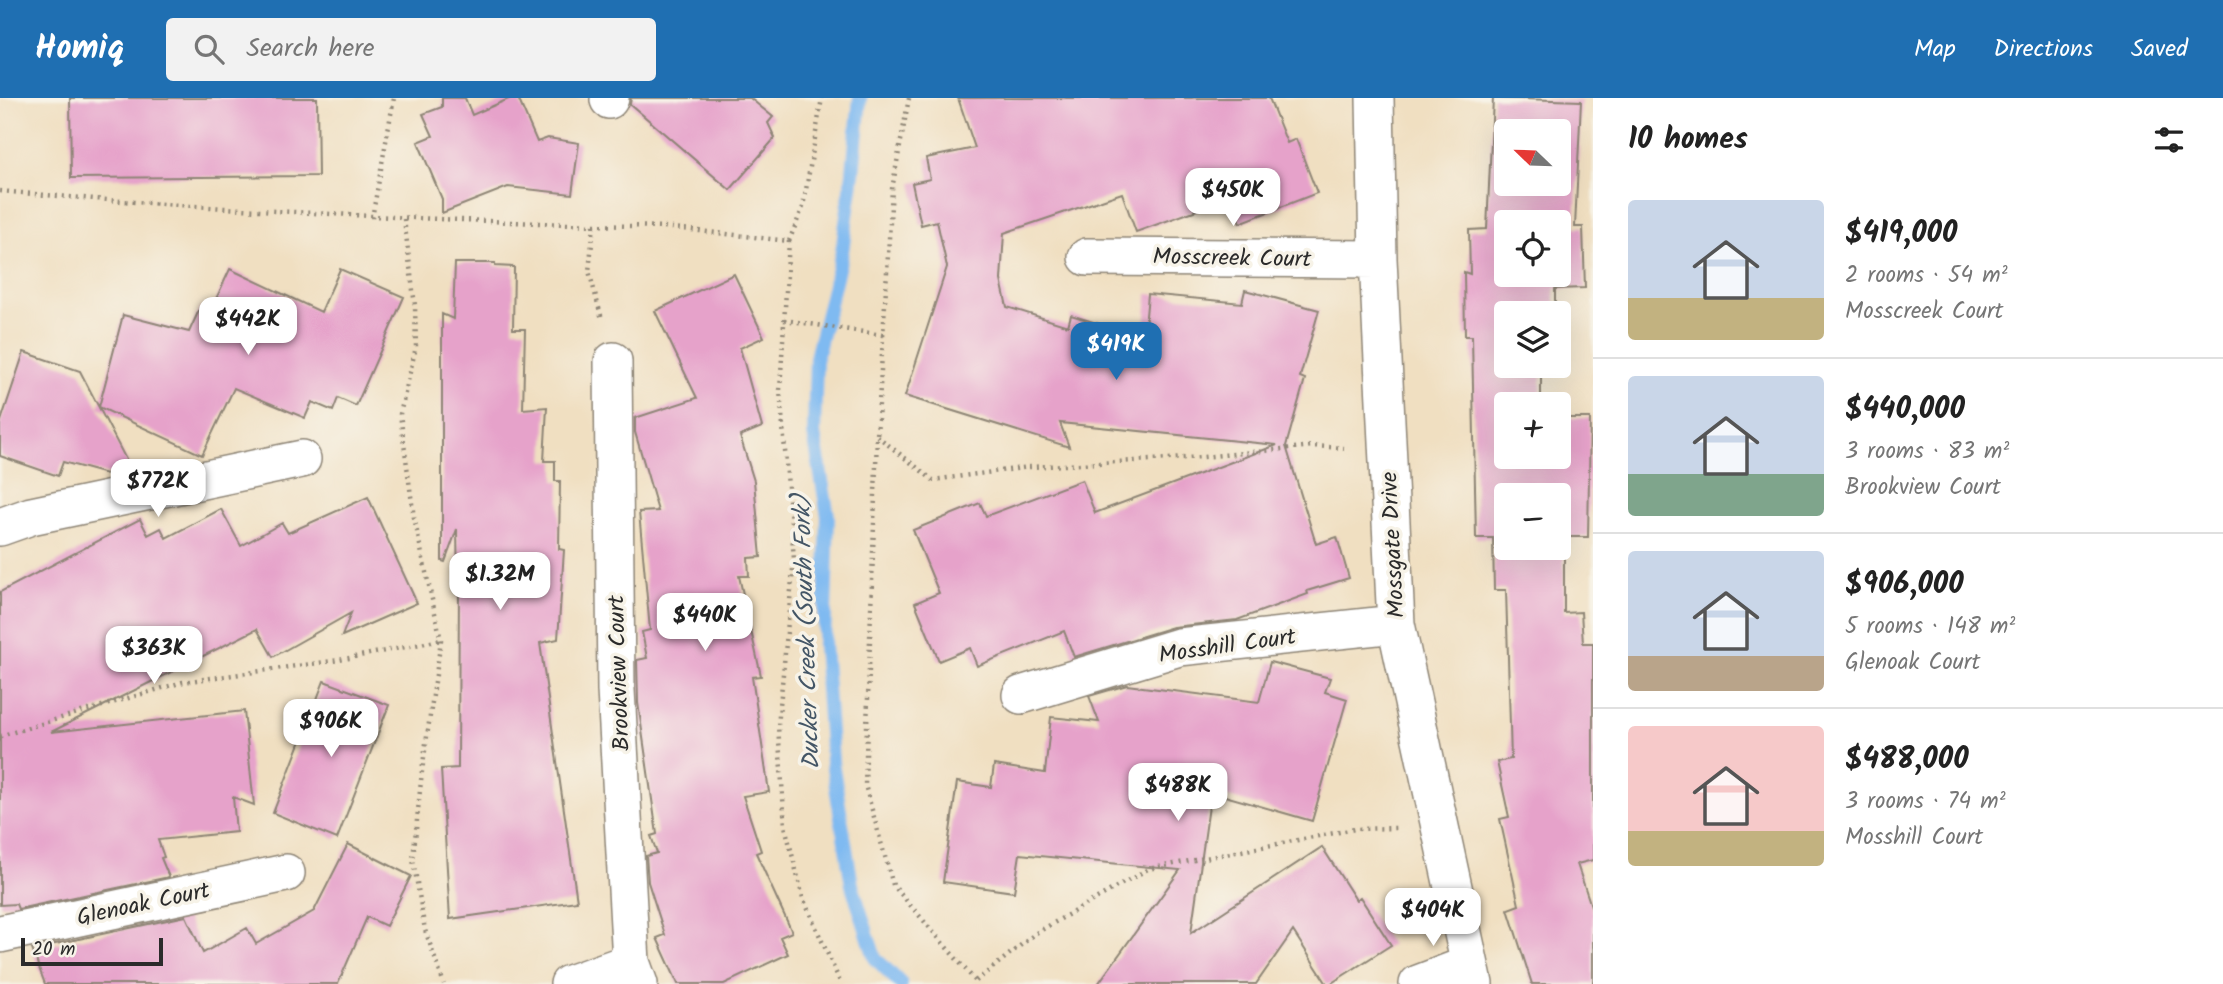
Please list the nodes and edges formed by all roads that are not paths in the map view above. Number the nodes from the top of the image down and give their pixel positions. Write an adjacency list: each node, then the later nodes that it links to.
1 (1375, 98): 3 (street, Mossgate Drive)
2 (1087, 257): 3 (street, Mosscreek Court)
3 (1378, 259): 7 (street, Mossgate Drive)
4 (613, 361): 11 (street, Brookview Court)
5 (302, 458): 6 (street)
6 (0, 527)
7 (1396, 624): 8 (street, Mosshill Court); 12 (street, Mossgate Drive)
8 (1021, 695)
9 (286, 873): 10 (street, Glenoak Court)
10 (0, 934)
11 (635, 973): 13 (street)
12 (1471, 975): 14 (street)
13 (569, 984)
14 (1418, 984)

